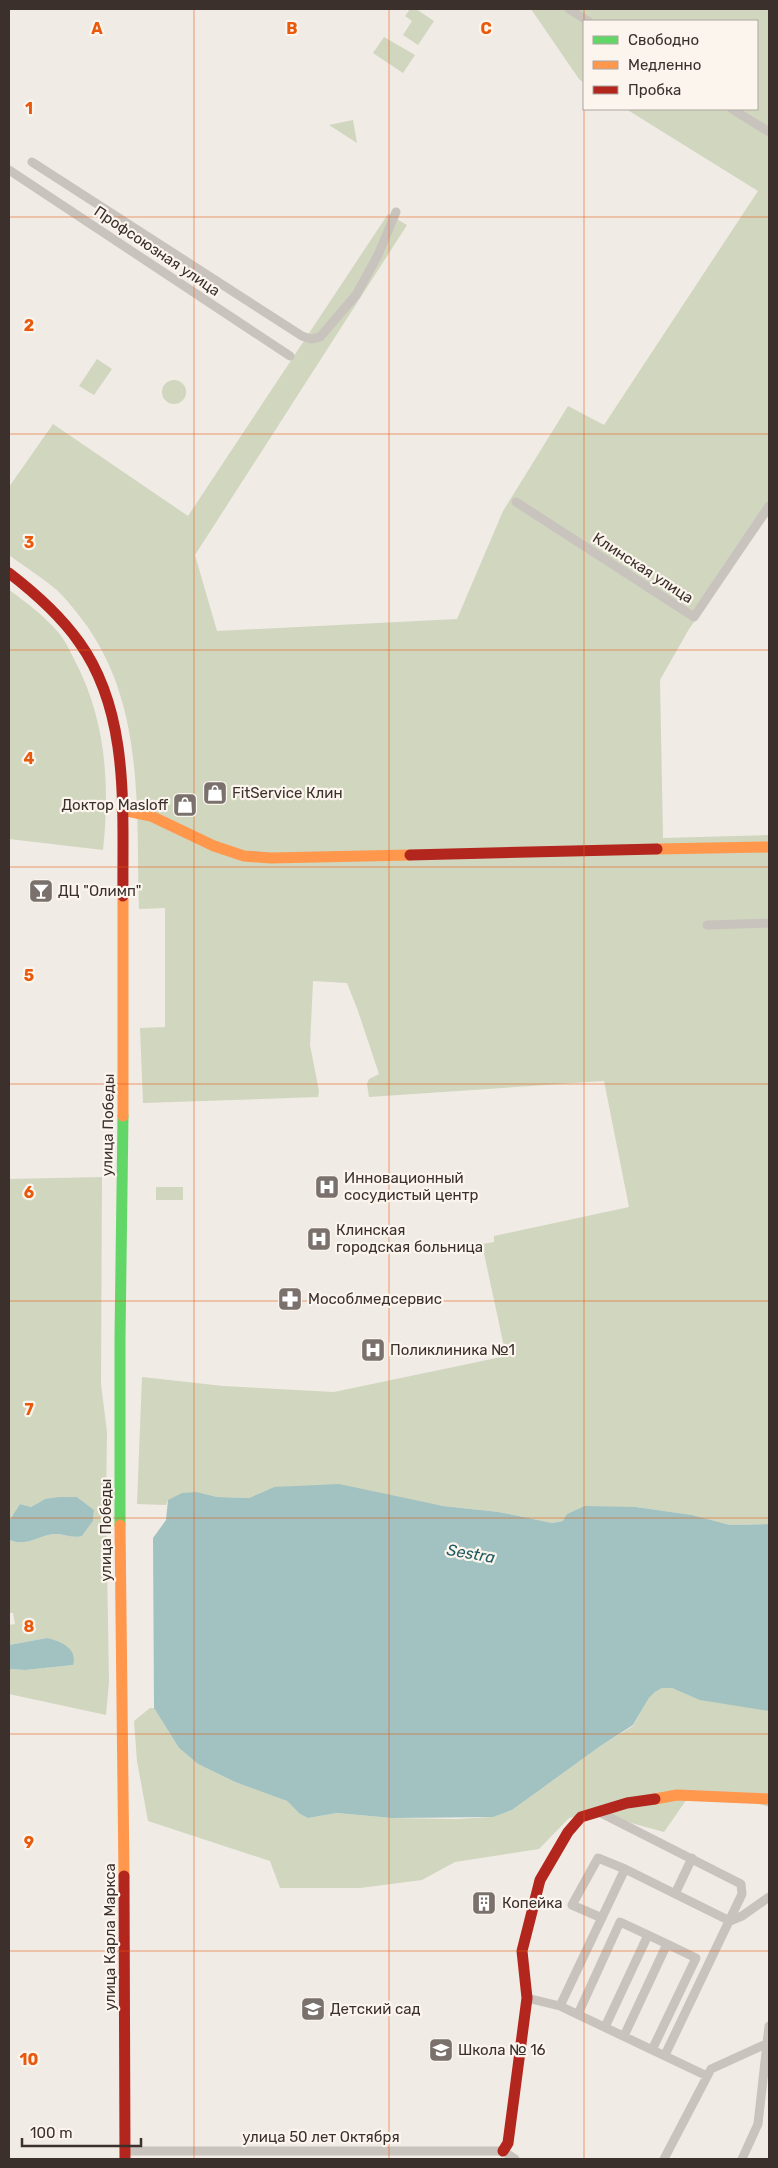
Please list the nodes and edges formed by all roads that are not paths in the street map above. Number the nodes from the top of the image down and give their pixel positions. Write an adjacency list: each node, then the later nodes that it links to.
1 (569, 9): 2 (street)
2 (586, 20)
3 (734, 110): 4 (street)
4 (769, 132)
5 (32, 162): 7 (street)
6 (9, 170): 8 (street, Профсоюзная улица)
7 (396, 212)
8 (290, 356)
9 (516, 502): 10 (street, Клинская улица)
10 (769, 506)
11 (9, 573): 12 (street, улица Победы)
12 (122, 810): 13 (street); 16 (street, улица Победы)
13 (769, 847)
14 (769, 923): 15 (street)
15 (707, 925)
16 (123, 1715): 38 (street, улица Карла Маркса)
17 (769, 1799): 18 (street)
18 (597, 1811): 19 (street); 27 (street)
19 (692, 1858): 21 (street); 24 (street)
20 (625, 1869): 21 (street); 23 (street); 23 (street)
21 (675, 1894): 24 (street)
22 (769, 1897): 24 (street)
23 (602, 1918): 28 (street)
24 (730, 1921): 35 (street)
25 (648, 1935): 26 (street); 29 (street); 31 (street)
26 (667, 1944): 32 (street); 34 (street)
27 (527, 1998): 28 (street); 37 (street)
28 (560, 2006): 29 (street)
29 (578, 2014): 31 (street)
30 (769, 2026): 33 (street)
31 (605, 2027): 32 (street)
32 (624, 2036): 34 (street)
33 (766, 2044): 36 (street); 42 (street)
34 (652, 2050): 35 (street)
35 (665, 2055): 36 (street)
36 (707, 2076): 41 (street)
37 (503, 2151): 39 (street, улица 50 лет Октября); 40 (street)
38 (125, 2155): 39 (street, улица 50 лет Октября)
39 (390, 2155)
40 (515, 2159)
41 (664, 2159)
42 (742, 2159)

